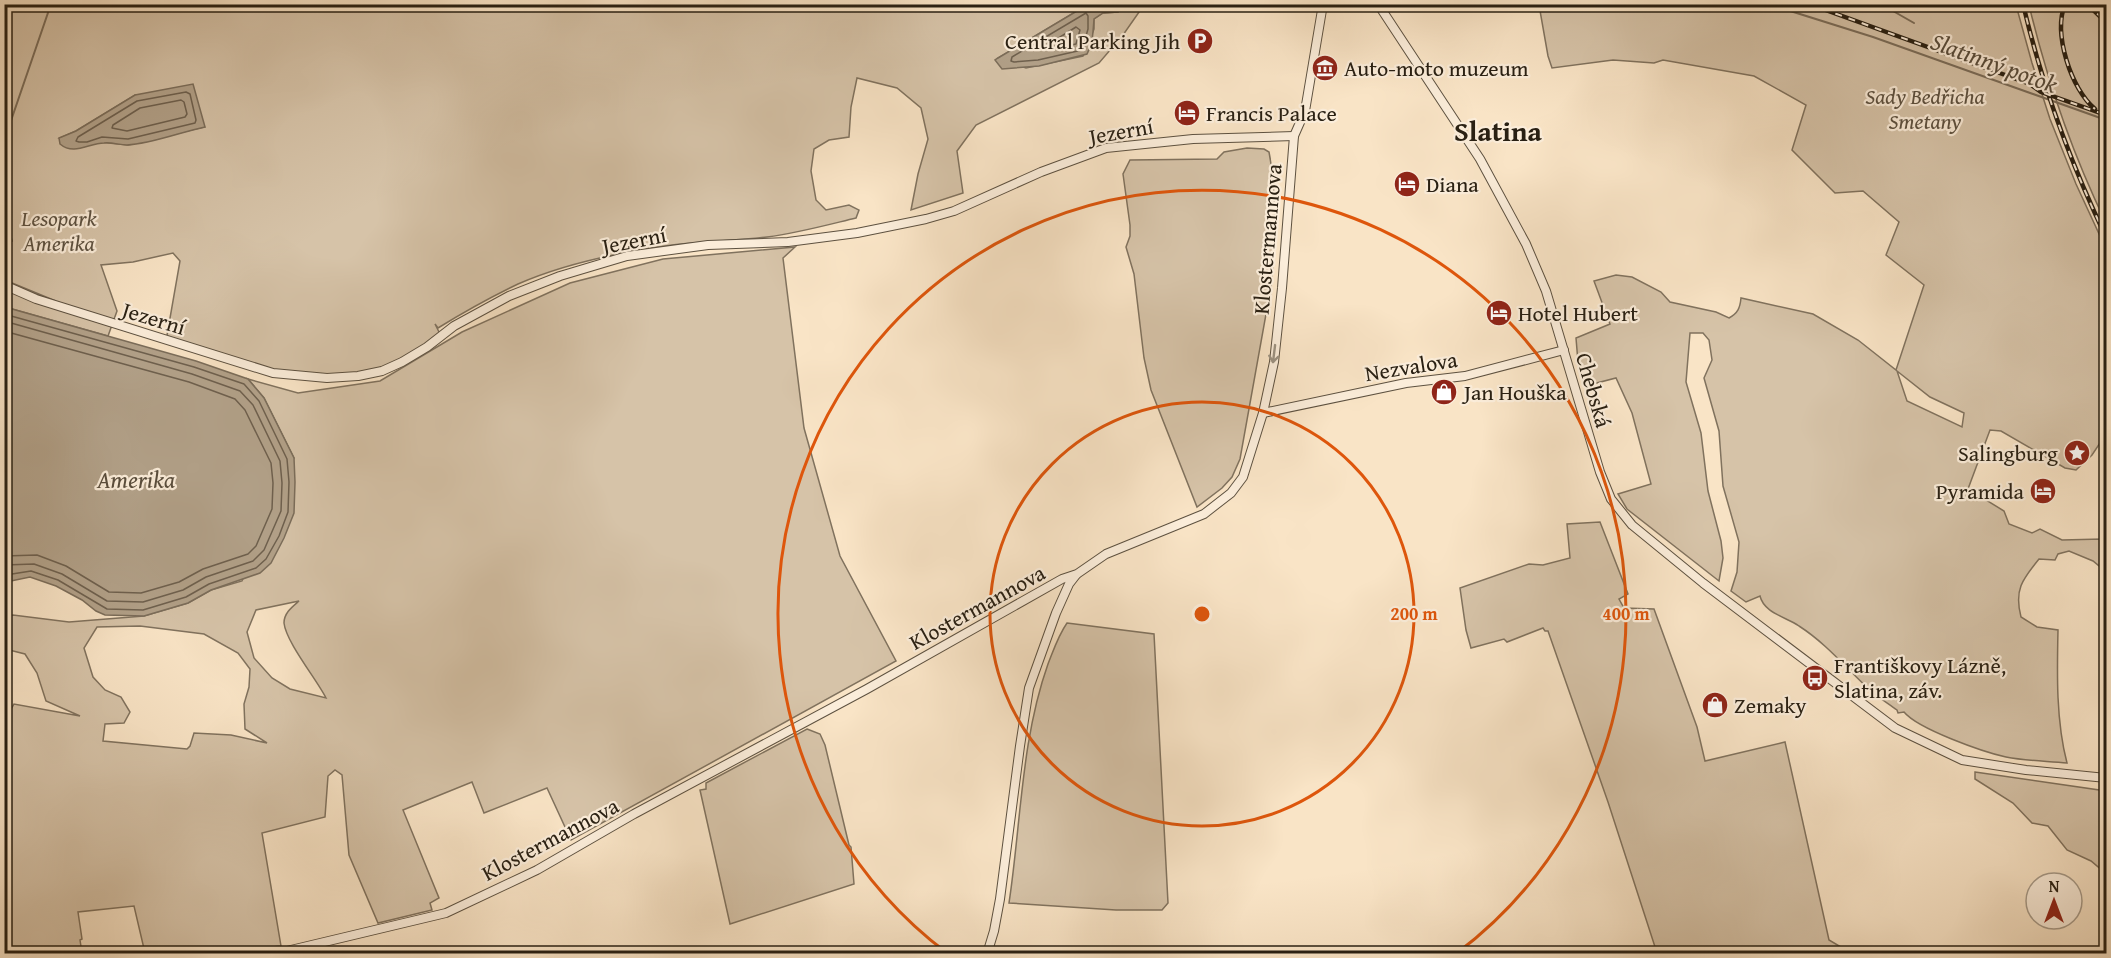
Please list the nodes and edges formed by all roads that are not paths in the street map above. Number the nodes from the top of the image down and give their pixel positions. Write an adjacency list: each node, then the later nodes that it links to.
1 (1323, 4): 3 (street, Klostermannova)
2 (1378, 4): 5 (street, Chebská)
3 (1294, 135): 4 (street, Jezerní); 6 (street, Klostermannova, one-way to 6)
4 (4, 285)
5 (1564, 350): 6 (street, Nezvalova); 8 (street, Chebská)
6 (1263, 413): 7 (street, Klostermannova)
7 (1077, 574): 9 (street, Klostermannova); 10 (street)
8 (2106, 778)
9 (278, 953)
10 (987, 954)

